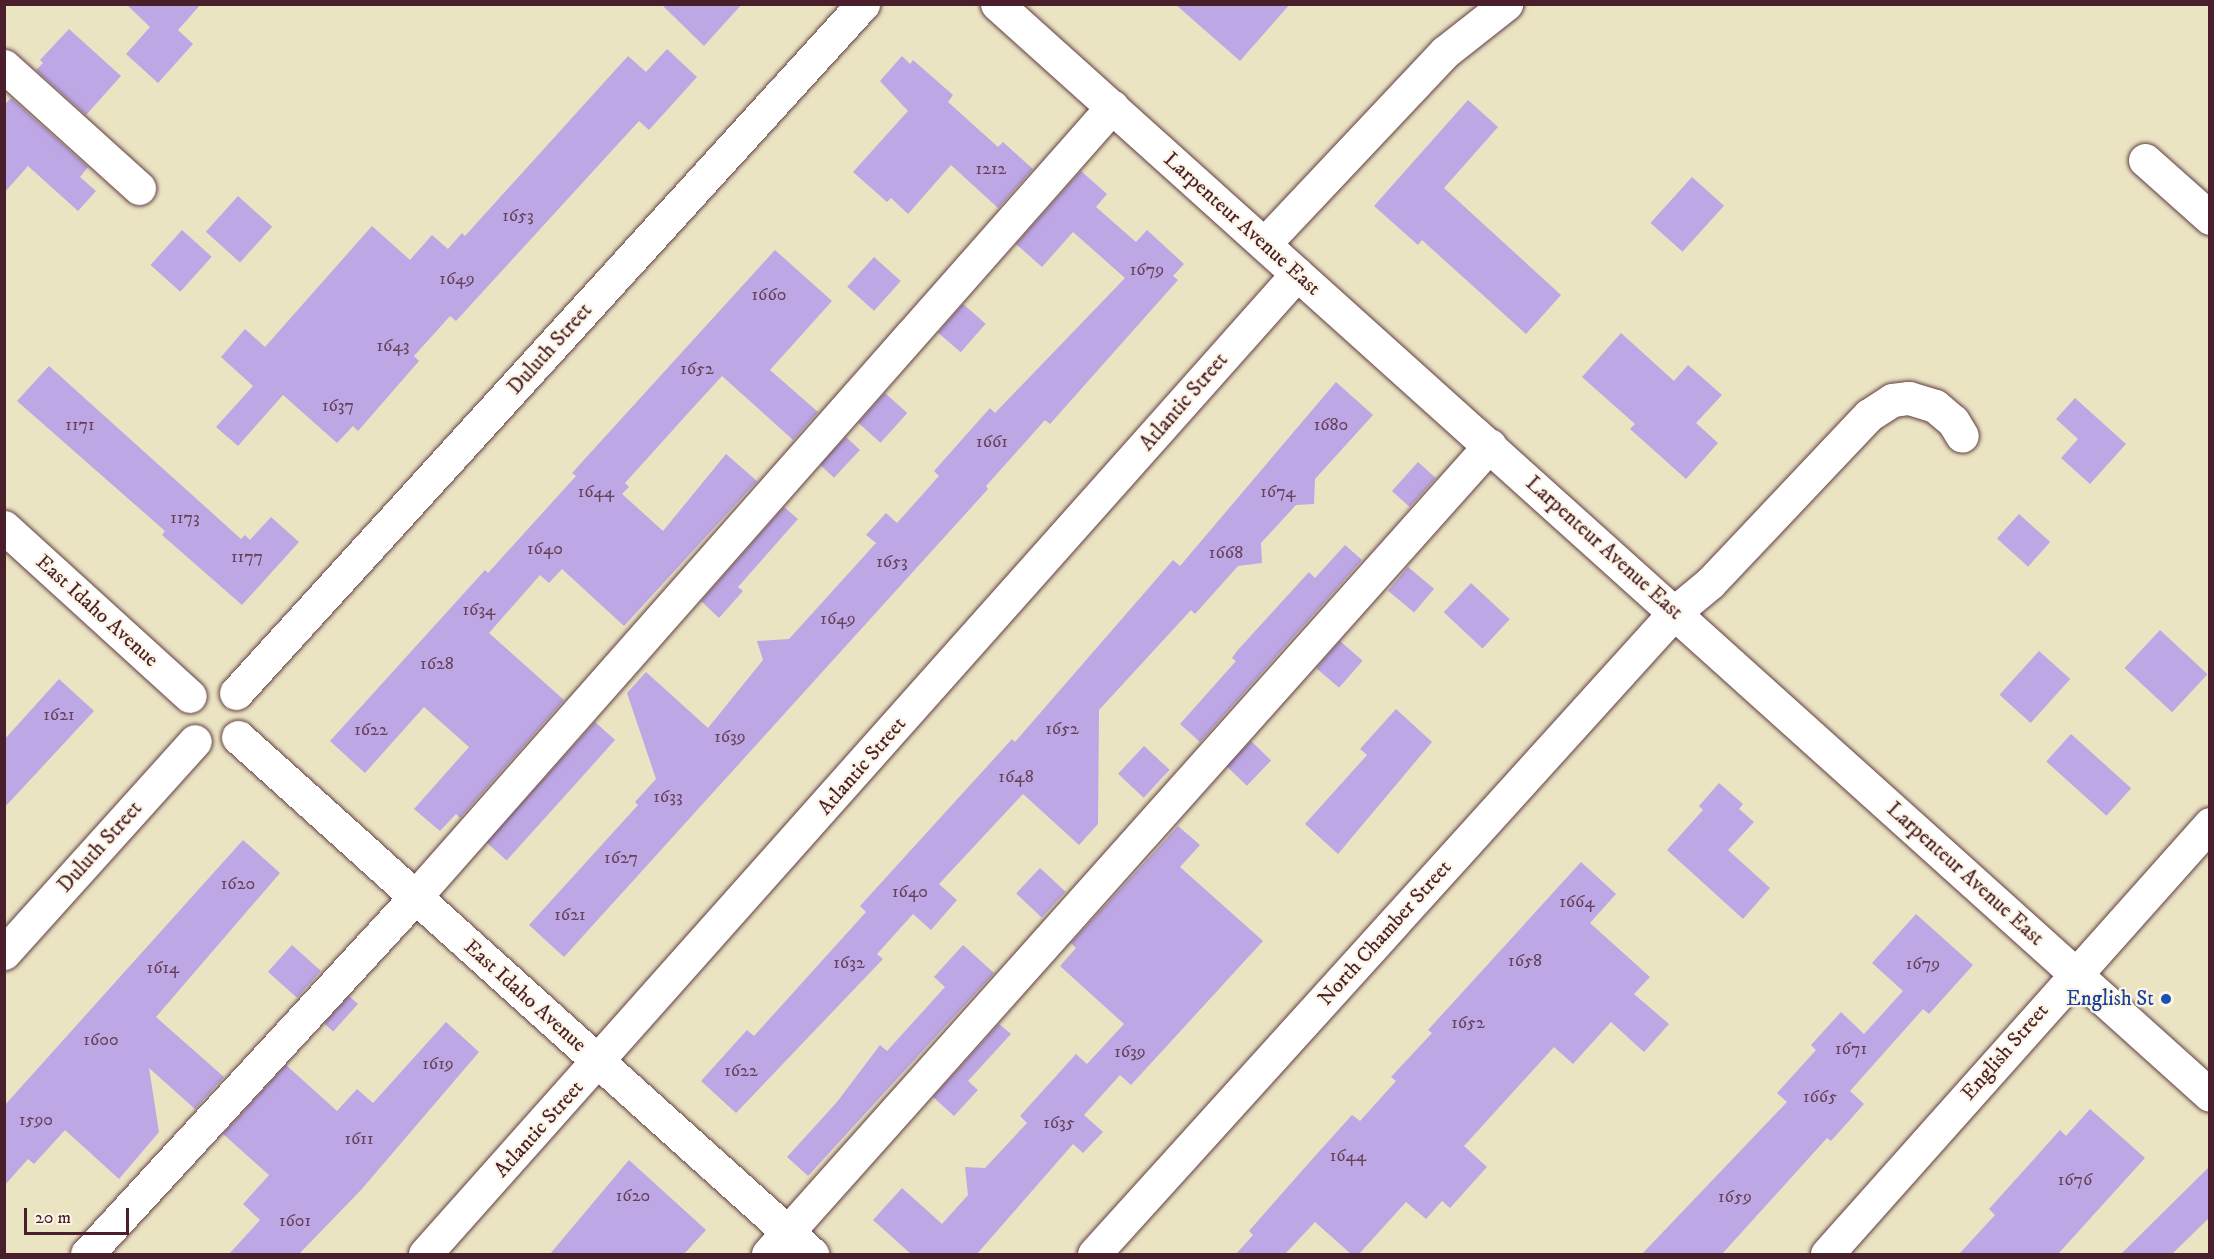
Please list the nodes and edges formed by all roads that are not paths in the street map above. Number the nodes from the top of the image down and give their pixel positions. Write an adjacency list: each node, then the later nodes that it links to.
1 (863, 4): 15 (street, Duluth Street)
2 (997, 4): 5 (street, Larpenteur Avenue East)
3 (1506, 4): 9 (street)
4 (4, 66): 7 (street)
5 (1112, 107): 9 (street, Larpenteur Avenue East); 20 (street)
6 (2145, 160): 8 (street)
7 (139, 188)
8 (2210, 218)
9 (1264, 244): 10 (street, Larpenteur Avenue East)
10 (1297, 274): 12 (street, Larpenteur Avenue East); 23 (street, Atlantic Street)
11 (1962, 436): 14 (street, North Chamber Street)
12 (1490, 446): 14 (street, Larpenteur Avenue East); 25 (street)
13 (4, 527): 16 (street, East Idaho Avenue)
14 (1675, 612): 22 (street, Larpenteur Avenue East); 29 (street, North Chamber Street)
15 (236, 693): 16 (street); 17 (street)
16 (190, 696): 18 (street)
17 (238, 737): 18 (street); 20 (street, East Idaho Avenue)
18 (195, 741): 21 (street, Duluth Street)
19 (2210, 824): 22 (street, English Street)
20 (415, 897): 23 (street, East Idaho Avenue); 26 (street)
21 (4, 953)
22 (2074, 973): 24 (street, Larpenteur Avenue East); 30 (street, English Street)
23 (599, 1062): 25 (street, East Idaho Avenue); 27 (street, Atlantic Street)
24 (2210, 1095)
25 (778, 1244): 28 (street, East Idaho Avenue)
26 (87, 1254)
27 (425, 1254)
28 (812, 1254)
29 (1095, 1254)
30 (1827, 1254)

